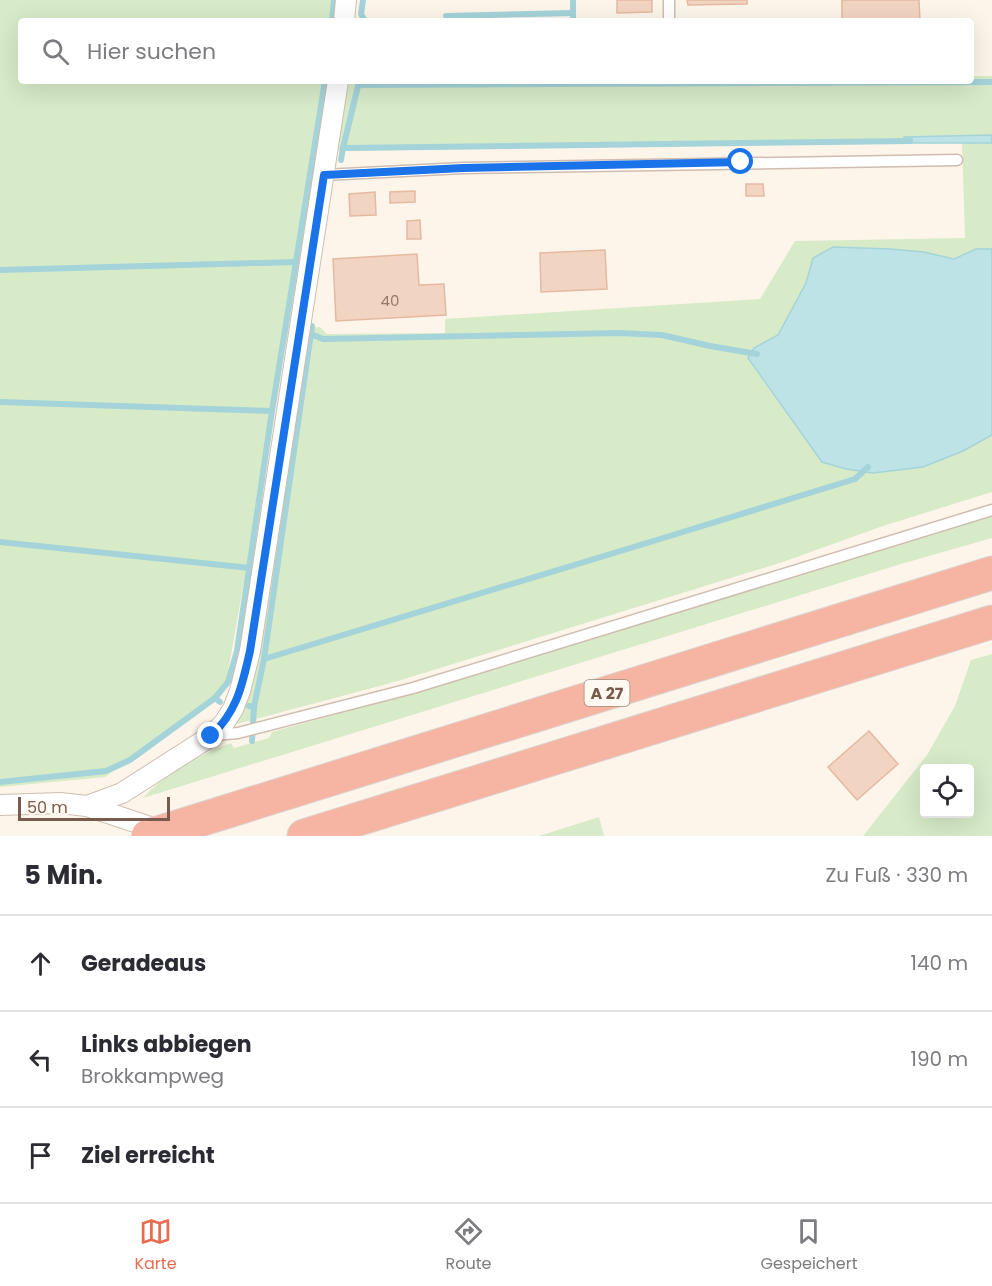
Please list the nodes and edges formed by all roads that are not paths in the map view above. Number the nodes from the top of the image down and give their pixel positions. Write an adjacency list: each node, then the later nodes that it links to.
1 (346, 0): 3 (street)
2 (669, 0): 4 (lane)
3 (344, 18)
4 (669, 18)
5 (338, 84): 7 (street)
6 (957, 160): 7 (lane)
7 (324, 175): 11 (street)
8 (992, 510): 11 (lane)
9 (992, 573): 14 (highway, A 27, bridge)
10 (992, 622): 16 (highway)
11 (211, 736): 13 (street)
12 (0, 805): 13 (street)
13 (87, 806): 15 (street)
14 (148, 836)
15 (179, 836)
16 (304, 836)

